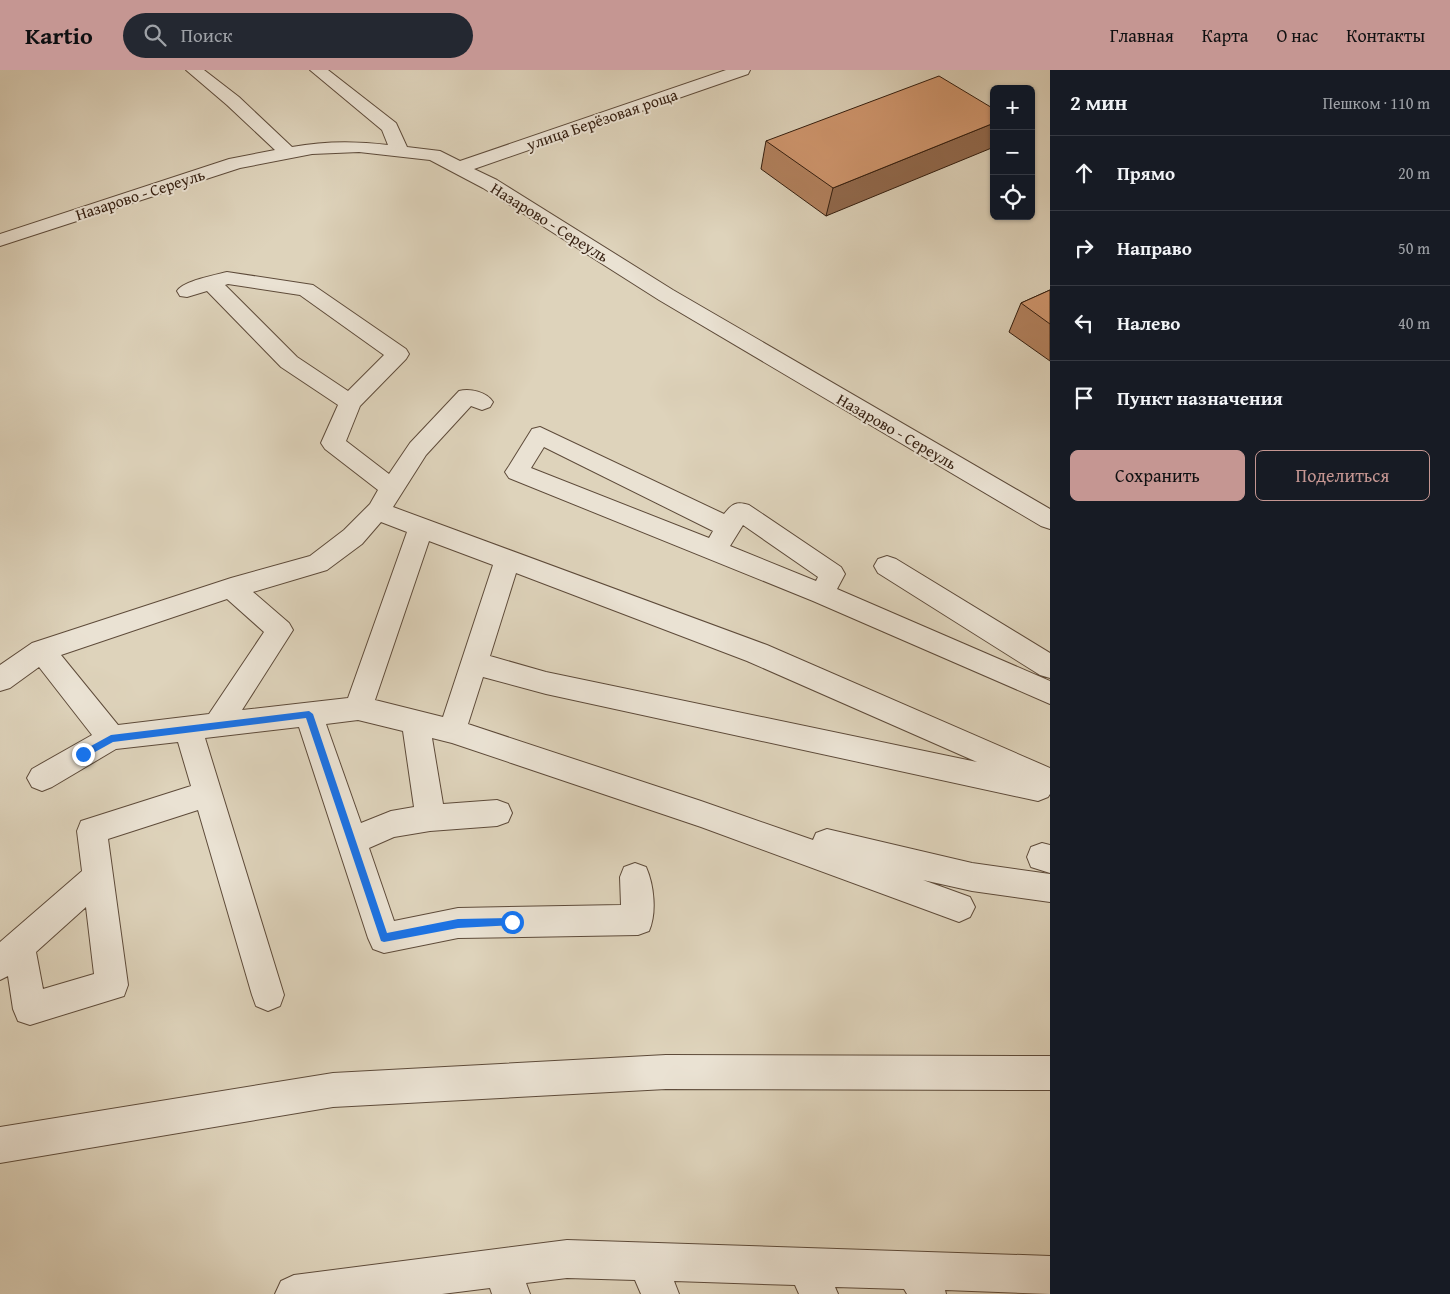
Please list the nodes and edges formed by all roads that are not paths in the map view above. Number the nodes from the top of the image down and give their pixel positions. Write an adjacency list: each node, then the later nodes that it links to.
1 (194, 70): 5 (street)
2 (318, 70): 4 (street)
3 (742, 70): 6 (street, улица Берёзовая роща)
4 (400, 151): 5 (street, Назарово - Сереуль); 6 (street, Назарово - Сереуль)
5 (288, 153): 7 (street, Назарово - Сереуль)
6 (461, 167): 14 (street, Назарово - Сереуль)
7 (0, 240)
8 (210, 282): 9 (street); 11 (street); 11 (street)
9 (187, 291)
10 (482, 402): 12 (street)
11 (350, 403): 12 (street)
12 (392, 488): 13 (street)
13 (377, 511): 16 (street); 20 (street)
14 (1050, 520)
15 (728, 526): 17 (street); 17 (street); 21 (street)
16 (421, 528): 18 (street); 27 (street)
17 (715, 550): 21 (street)
18 (507, 560): 23 (street); 34 (street)
19 (887, 566): 24 (street)
20 (231, 588): 22 (street); 30 (street)
21 (822, 594): 26 (street)
22 (42, 651): 25 (street); 32 (street)
23 (474, 663): 31 (street); 35 (street)
24 (1050, 667)
25 (3, 673)
26 (1050, 693)
27 (358, 708): 28 (street); 29 (street)
28 (309, 714): 30 (street); 40 (street)
29 (416, 723): 31 (street); 39 (street)
30 (203, 727): 32 (street); 36 (street)
31 (452, 731): 38 (street)
32 (111, 738): 33 (street)
33 (42, 778)
34 (1050, 781)
35 (1050, 791)
36 (208, 794): 41 (street); 46 (street)
37 (497, 813): 39 (street)
38 (701, 814): 43 (street); 44 (street)
39 (430, 818): 40 (street)
40 (352, 841): 42 (street)
41 (98, 877): 45 (street); 45 (street)
42 (635, 877)
43 (1050, 888)
44 (960, 907)
45 (9, 955)
46 (268, 995)
47 (1050, 1073): 48 (street)
48 (0, 1145)
49 (1050, 1275): 53 (street)
50 (654, 1278): 51 (street); 52 (street)
51 (812, 1280): 53 (street)
52 (506, 1281): 54 (street)
53 (921, 1282)
54 (345, 1291): 55 (street)
55 (294, 1294)

